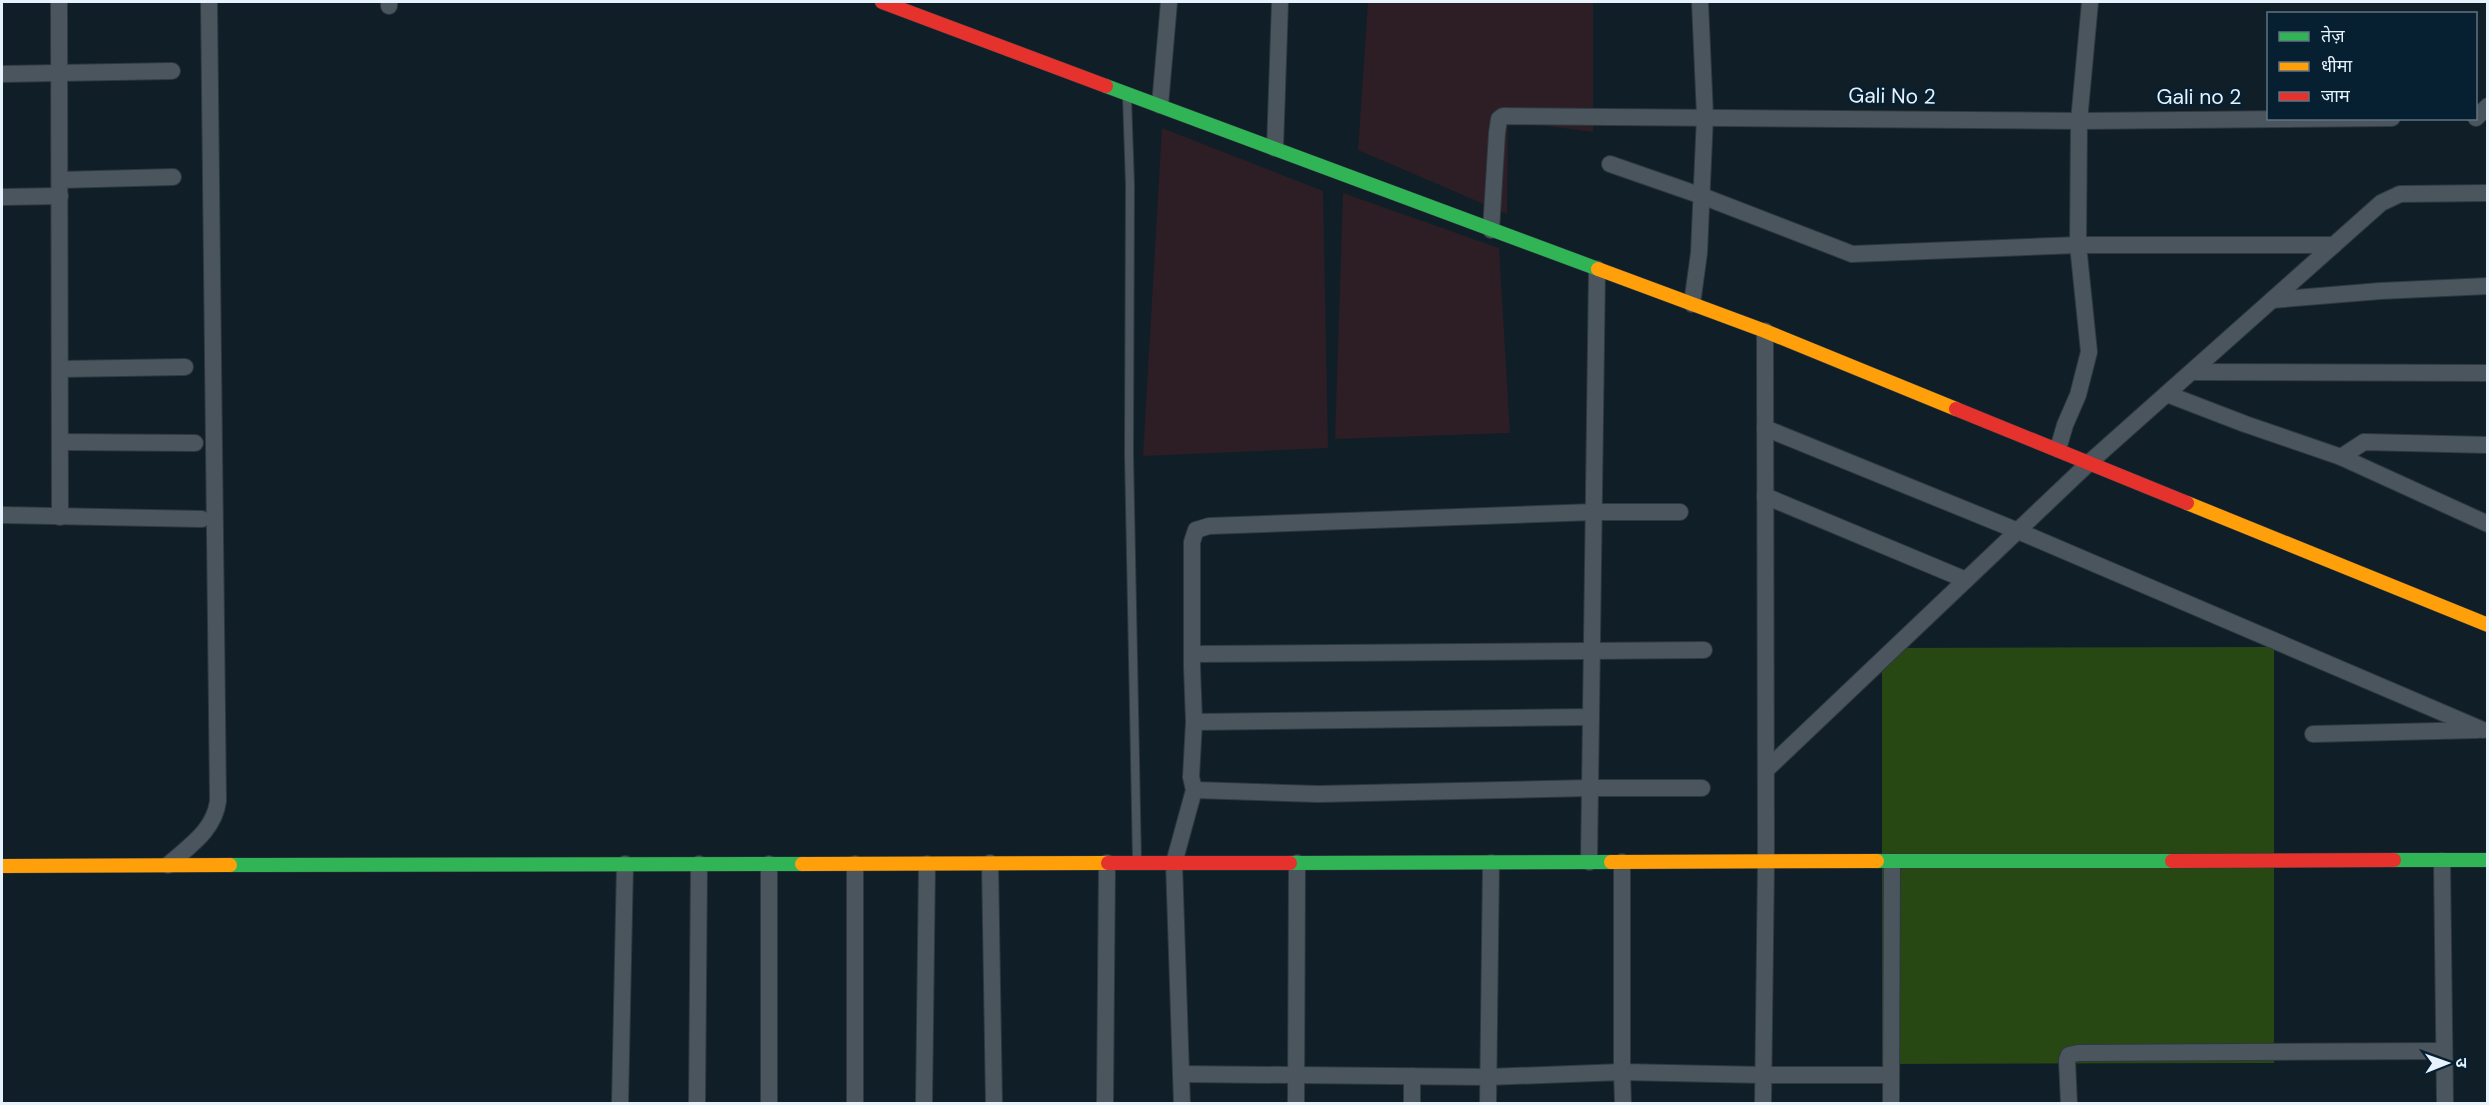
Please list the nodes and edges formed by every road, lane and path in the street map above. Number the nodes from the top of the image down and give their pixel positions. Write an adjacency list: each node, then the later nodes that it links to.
1 (59, 2): 10 (street)
2 (209, 2): 82 (street)
3 (882, 2): 11 (street)
4 (1169, 2): 12 (street)
5 (1280, 2): 16 (street)
6 (1700, 2): 13 (street)
7 (2090, 2): 15 (street)
8 (172, 71): 10 (street)
9 (2, 74): 10 (street)
10 (60, 74): 19 (street)
11 (1127, 93): 12 (street); 71 (lane)
12 (1160, 105): 16 (street)
13 (1705, 116): 15 (street, Gali No 2); 21 (street); 23 (street, Gali No 2)
14 (2267, 119): 15 (street, Gali no 2)
15 (2079, 121): 24 (street)
16 (1275, 148): 23 (street)
17 (1610, 164): 21 (street)
18 (173, 177): 19 (street)
19 (60, 188): 22 (street); 32 (street)
20 (2487, 193): 25 (street)
21 (1702, 196): 24 (street); 29 (street)
22 (2, 197)
23 (1491, 230): 26 (street)
24 (2078, 245): 25 (street); 40 (street)
25 (2334, 245): 28 (street)
26 (1597, 269): 29 (street); 44 (street)
27 (2487, 286): 28 (street)
28 (2272, 300): 33 (street)
29 (1692, 304): 30 (street)
30 (1765, 331): 36 (street); 40 (street)
31 (185, 367): 32 (street)
32 (60, 369): 37 (street)
33 (2192, 372): 34 (street); 35 (street)
34 (2487, 373)
35 (2167, 394): 41 (street); 42 (street)
36 (1765, 428): 43 (street); 50 (street)
37 (60, 442): 38 (street); 47 (street)
38 (195, 443)
39 (2487, 445): 41 (street)
40 (2058, 449): 42 (street)
41 (2341, 457): 49 (street)
42 (2090, 462): 50 (street); 52 (street)
43 (1765, 496): 51 (street); 60 (street)
44 (1594, 512): 45 (street); 53 (street); 55 (street)
45 (1680, 512)
46 (2, 516): 47 (street)
47 (60, 517): 48 (street)
48 (202, 519)
49 (2487, 524)
50 (2019, 531): 51 (street); 58 (street)
51 (1966, 580): 60 (street)
52 (2487, 625)
53 (1592, 650): 54 (street); 55 (street); 56 (street)
54 (1704, 650)
55 (1193, 654): 57 (street)
56 (1591, 717): 57 (street); 61 (street)
57 (1194, 722): 63 (street)
58 (2485, 730): 59 (street)
59 (2313, 734)
60 (1766, 770): 68 (street)
61 (1590, 788): 62 (street); 63 (street); 66 (street)
62 (1702, 788)
63 (1194, 790): 72 (street)
64 (2487, 860): 65 (street)
65 (2442, 861): 69 (street); 83 (street)
66 (1589, 862): 67 (street); 74 (street)
67 (1622, 862): 68 (street); 84 (street)
68 (1766, 862): 69 (street); 89 (street)
69 (1892, 862): 87 (street)
70 (1107, 863): 71 (street); 80 (street); 97 (street)
71 (1137, 863): 72 (street)
72 (1174, 863): 73 (street); 85 (street)
73 (1297, 863): 74 (street); 86 (street)
74 (1491, 863): 90 (street)
75 (625, 864): 76 (street); 82 (street); 91 (street)
76 (699, 864): 77 (street); 92 (street)
77 (769, 864): 78 (street); 93 (street)
78 (855, 864): 79 (street); 94 (street)
79 (927, 864): 80 (street); 95 (street)
80 (990, 864): 96 (street)
81 (2, 866): 82 (street)
82 (168, 866)
83 (2444, 1051): 105 (street); 106 (street)
84 (1622, 1072): 89 (street); 90 (street); 102 (street)
85 (1181, 1074): 86 (street); 98 (street)
86 (1296, 1075): 88 (street); 99 (street)
87 (1890, 1075): 89 (street); 104 (street)
88 (1412, 1076): 90 (street); 100 (street)
89 (1763, 1076): 103 (street)
90 (1488, 1077): 101 (street)
91 (620, 1104)
92 (697, 1104)
93 (769, 1104)
94 (855, 1104)
95 (924, 1104)
96 (994, 1104)
97 (1105, 1104)
98 (1182, 1104)
99 (1296, 1104)
100 (1412, 1104)
101 (1488, 1104)
102 (1623, 1104)
103 (1762, 1104)
104 (1891, 1104)
105 (2068, 1104)
106 (2445, 1104)

